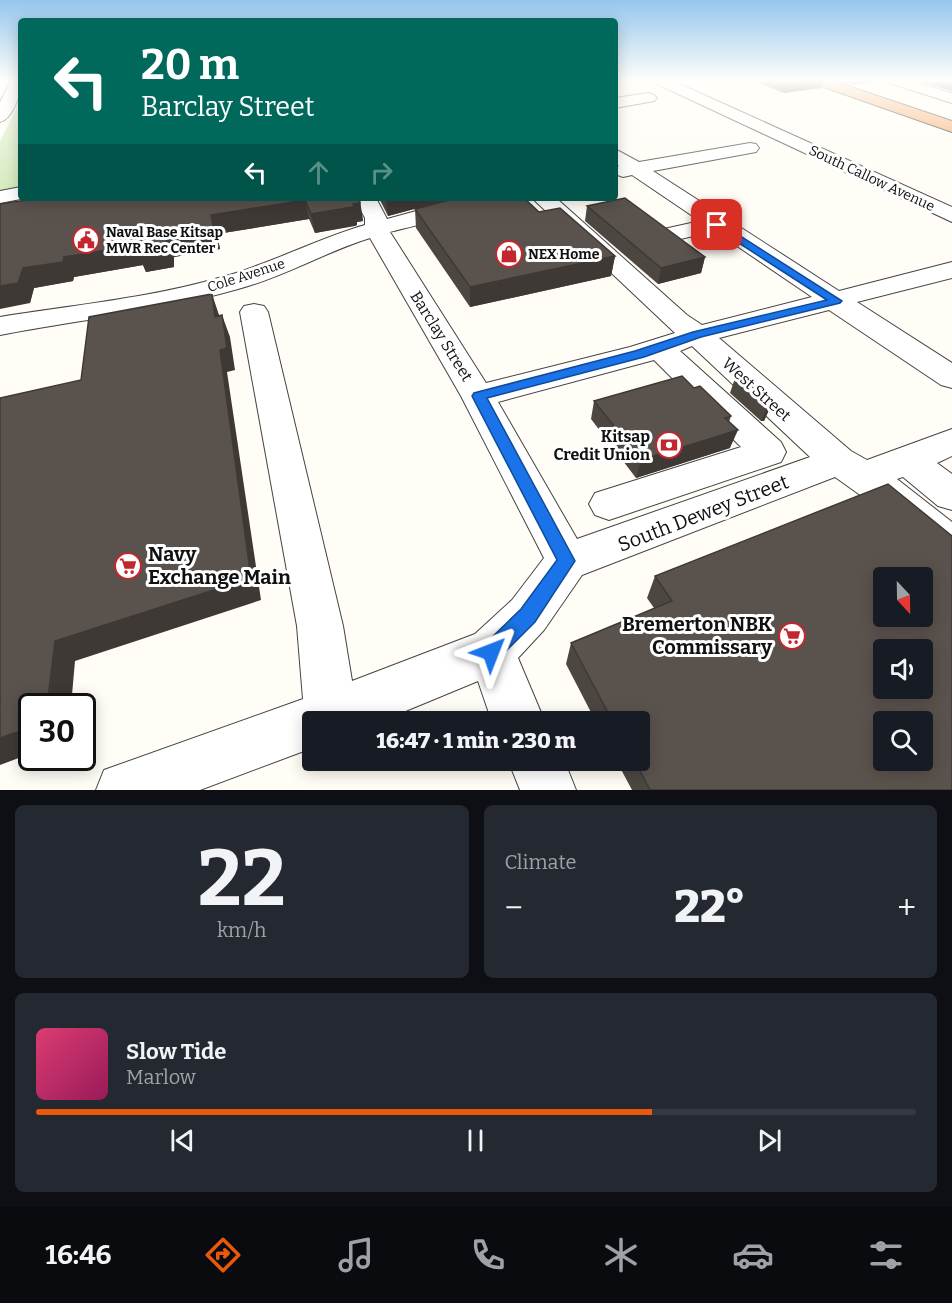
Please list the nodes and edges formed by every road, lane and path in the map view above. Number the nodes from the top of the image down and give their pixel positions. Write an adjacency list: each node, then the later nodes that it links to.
1 (742, 118): 11 (street, South Callow Avenue)
2 (926, 118): 3 (highway)
3 (952, 127)
4 (750, 148): 5 (street)
5 (622, 166): 12 (street)
6 (18, 194): 7 (street)
7 (0, 197)
8 (477, 201): 10 (street, Cole Avenue)
9 (546, 201): 18 (street, West Street)
10 (370, 213): 17 (street, Cole Avenue); 21 (street, Barclay Street)
11 (952, 215)
12 (717, 225): 13 (street); 15 (street)
13 (672, 234)
14 (952, 270): 15 (street)
15 (836, 301): 18 (street); 20 (street)
16 (254, 312): 30 (street)
17 (0, 326)
18 (697, 335): 19 (street); 24 (street, West Street)
19 (659, 348): 21 (street); 26 (street)
20 (952, 378)
21 (478, 396): 28 (street, Barclay Street)
22 (952, 442): 23 (street, South Dewey Street)
23 (907, 460): 24 (street, South Dewey Street); 25 (street)
24 (852, 469): 27 (street, West Street); 28 (street, South Dewey Street)
25 (952, 495)
26 (609, 504)
27 (952, 547)
28 (567, 561): 29 (street)
29 (491, 652): 31 (street); 32 (street)
30 (319, 711)
31 (340, 711)
32 (515, 711)
33 (302, 725): 35 (street)
34 (540, 771): 36 (street)
35 (124, 790)
36 (548, 790)

